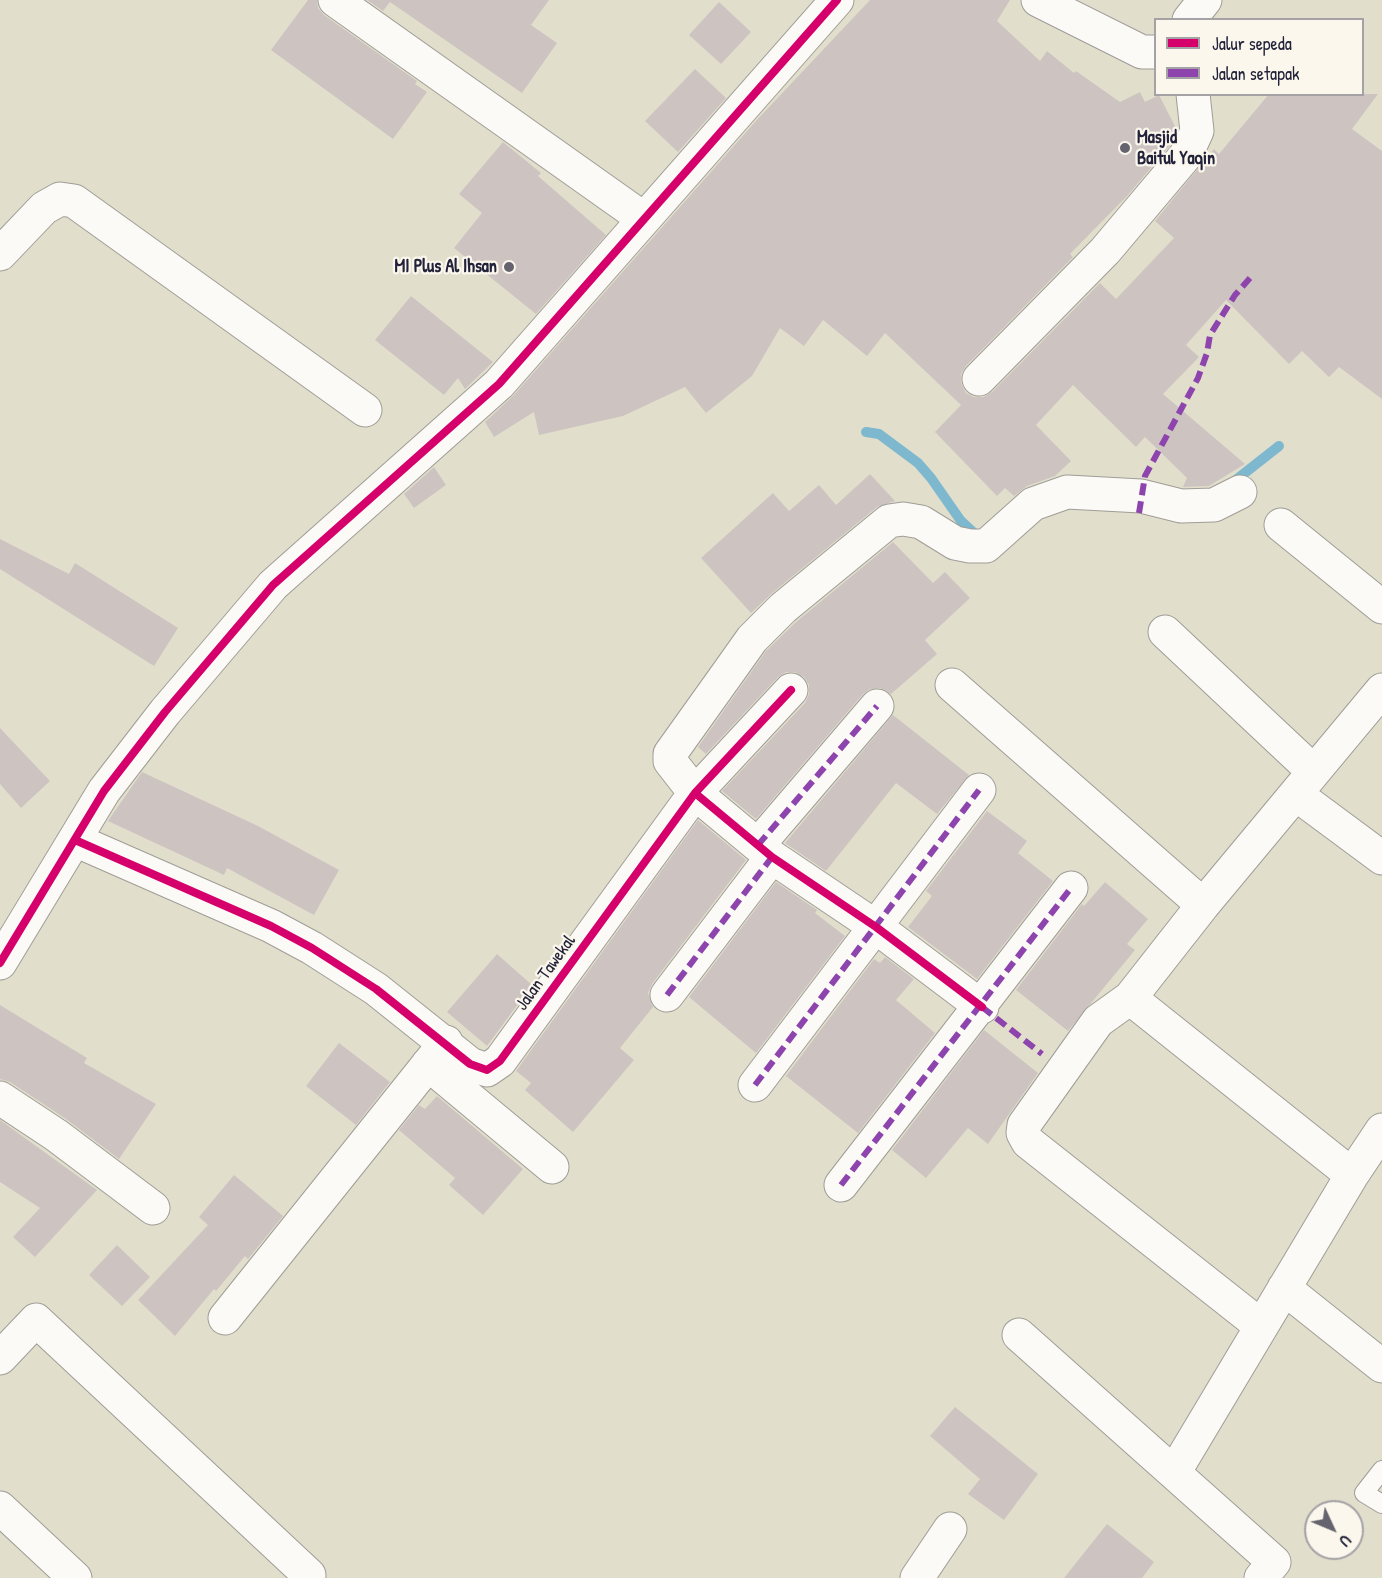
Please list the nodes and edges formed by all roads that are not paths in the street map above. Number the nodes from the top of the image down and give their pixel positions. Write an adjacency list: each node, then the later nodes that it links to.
1 (334, 0): 8 (street)
2 (837, 0): 8 (street)
3 (1038, 0): 6 (street)
4 (1205, 0): 5 (street)
5 (1191, 18)
6 (1154, 52)
7 (1193, 96): 10 (street)
8 (644, 219): 23 (street)
9 (0, 254): 11 (street)
10 (979, 379)
11 (364, 410)
12 (1240, 492): 22 (street)
13 (1281, 525): 14 (street)
14 (1382, 607)
15 (1165, 633): 20 (street)
16 (952, 685): 27 (street)
17 (791, 690): 22 (street, Jalan Tawekal)
18 (1382, 690): 20 (street)
19 (877, 706): 24 (street)
20 (1305, 783): 25 (street); 27 (street)
21 (979, 790): 28 (street)
22 (695, 793): 24 (street); 33 (street, Jalan Tawekal)
23 (75, 840): 29 (street); 33 (street, Jalan Tawekal)
24 (765, 851): 28 (street); 30 (street)
25 (1382, 858)
26 (1071, 888): 32 (street)
27 (1203, 905): 31 (street)
28 (876, 927): 32 (street); 34 (street)
29 (0, 963)
30 (667, 995)
31 (1130, 998): 38 (street); 43 (street)
32 (982, 1006): 39 (street)
33 (437, 1053): 37 (street); 42 (street)
34 (755, 1085)
35 (0, 1098): 40 (street)
36 (1382, 1130): 38 (street)
37 (552, 1167)
38 (1352, 1175): 41 (street)
39 (841, 1185)
40 (153, 1208)
41 (1284, 1288): 43 (street); 46 (street)
42 (225, 1318)
43 (1261, 1326): 48 (street)
44 (1019, 1335): 48 (street)
45 (0, 1358): 54 (street)
46 (1382, 1366)
47 (1382, 1470): 49 (lane)
48 (1175, 1472): 52 (street)
49 (1382, 1504)
50 (0, 1508): 53 (street)
51 (950, 1529): 55 (street)
52 (1277, 1573)
53 (62, 1574)
54 (309, 1575)
55 (917, 1578)

